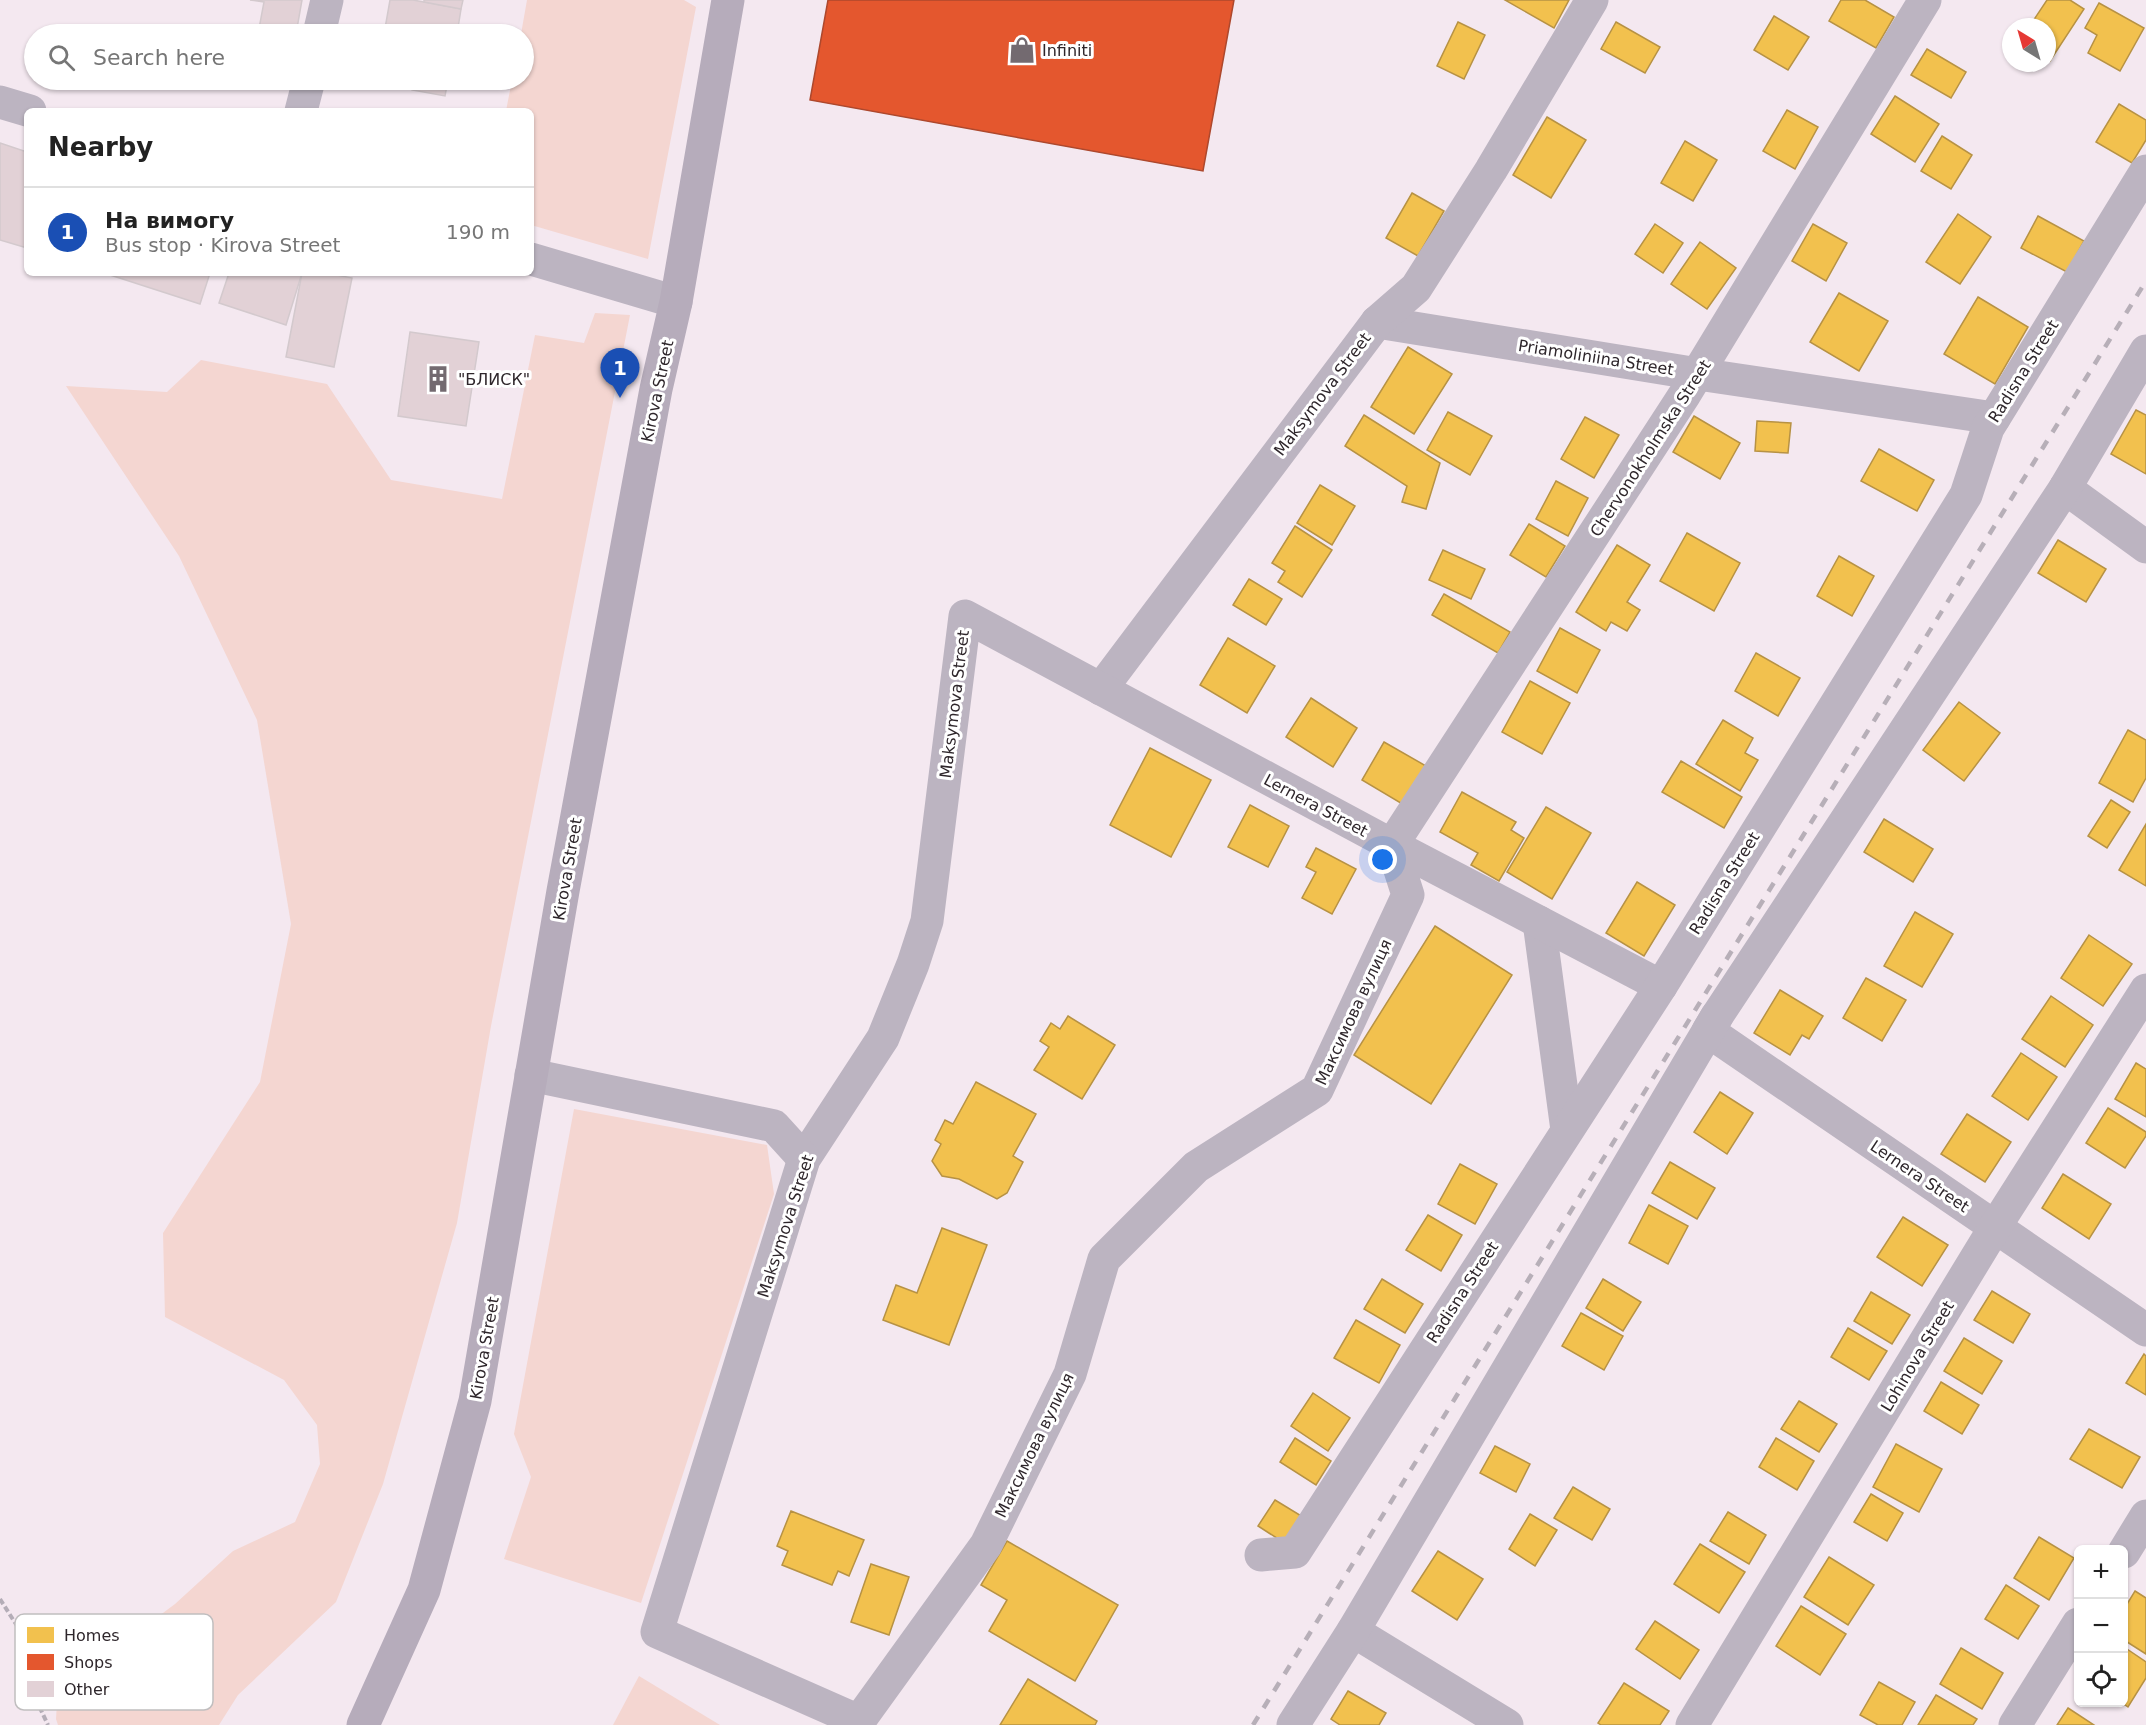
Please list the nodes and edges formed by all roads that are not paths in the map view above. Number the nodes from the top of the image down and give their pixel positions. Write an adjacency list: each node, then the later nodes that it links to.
1 (327, 0): 5 (street)
2 (728, 0): 12 (main road, Kirova Street)
3 (1592, 0): 13 (street, Maksymova Street)
4 (1924, 0): 15 (street, Chervonokholmska Street)
5 (321, 24)
6 (307, 90): 8 (street)
7 (0, 102): 9 (street)
8 (303, 108)
9 (24, 109)
10 (2146, 171): 16 (street, Radisna Street)
11 (534, 260): 12 (street)
12 (676, 302): 25 (main road, Kirova Street)
13 (1377, 322): 15 (street, Priamoliniina Street); 19 (street, Maksymova Street)
14 (2146, 351): 17 (street)
15 (1698, 374): 16 (street, Priamoliniina Street); 20 (street, Chervonokholmska Street)
16 (1994, 418): 22 (street, Radisna Street)
17 (2065, 488): 18 (street); 24 (street)
18 (2146, 547)
19 (1101, 689): 20 (street, Lernera Street); 27 (street, Maksymova Street)
20 (1392, 845): 21 (street, Lernera Street); 34 (street, Максимова вулиця)
21 (1539, 922): 22 (street, Lernera Street); 26 (street)
22 (1661, 986): 26 (street, Radisna Street)
23 (2146, 990): 28 (street, Lohinova Street)
24 (1712, 1024): 28 (street, Lernera Street); 33 (street)
25 (531, 1075): 27 (street); 36 (main road, Kirova Street)
26 (1568, 1130): 32 (street, Radisna Street)
27 (804, 1159): 34 (street, Maksymova Street)
28 (1995, 1227): 29 (street, Lernera Street); 39 (street, Lohinova Street)
29 (2146, 1330)
30 (2146, 1516): 31 (street)
31 (2128, 1545)
32 (1261, 1555)
33 (1353, 1631): 37 (street); 38 (street)
34 (657, 1632)
35 (2074, 1632): 40 (street)
36 (363, 1725)
37 (1293, 1725)
38 (1507, 1725)
39 (1692, 1725)
40 (2016, 1725)

